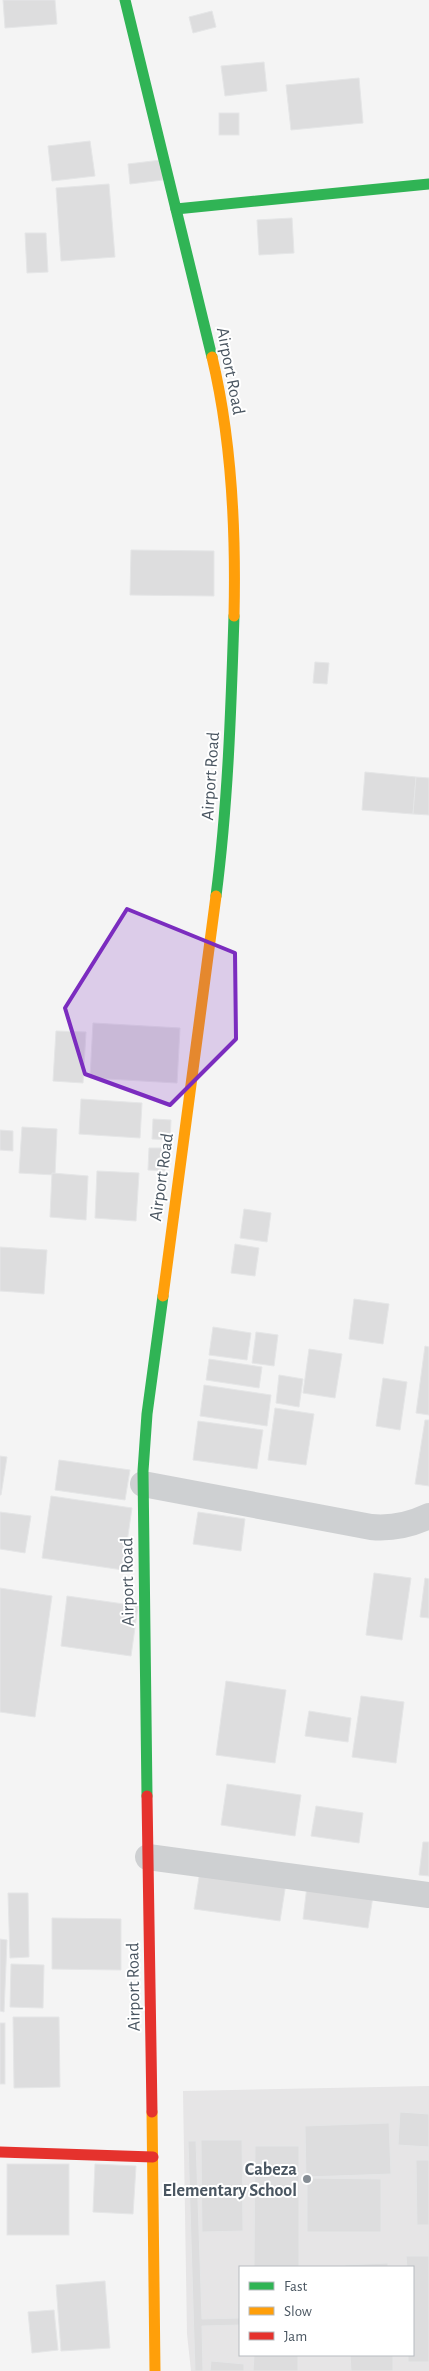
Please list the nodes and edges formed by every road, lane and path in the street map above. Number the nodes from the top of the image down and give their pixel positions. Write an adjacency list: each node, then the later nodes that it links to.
1 (125, 0): 3 (main road, Airport Road)
2 (429, 184): 3 (main road)
3 (176, 209): 4 (main road, Airport Road)
4 (143, 1484): 5 (street); 6 (main road, Airport Road)
5 (429, 1516)
6 (148, 1857): 7 (street); 9 (main road, Airport Road)
7 (429, 1894)
8 (0, 2152): 9 (main road)
9 (153, 2157): 10 (main road, Airport Road)
10 (155, 2371)

